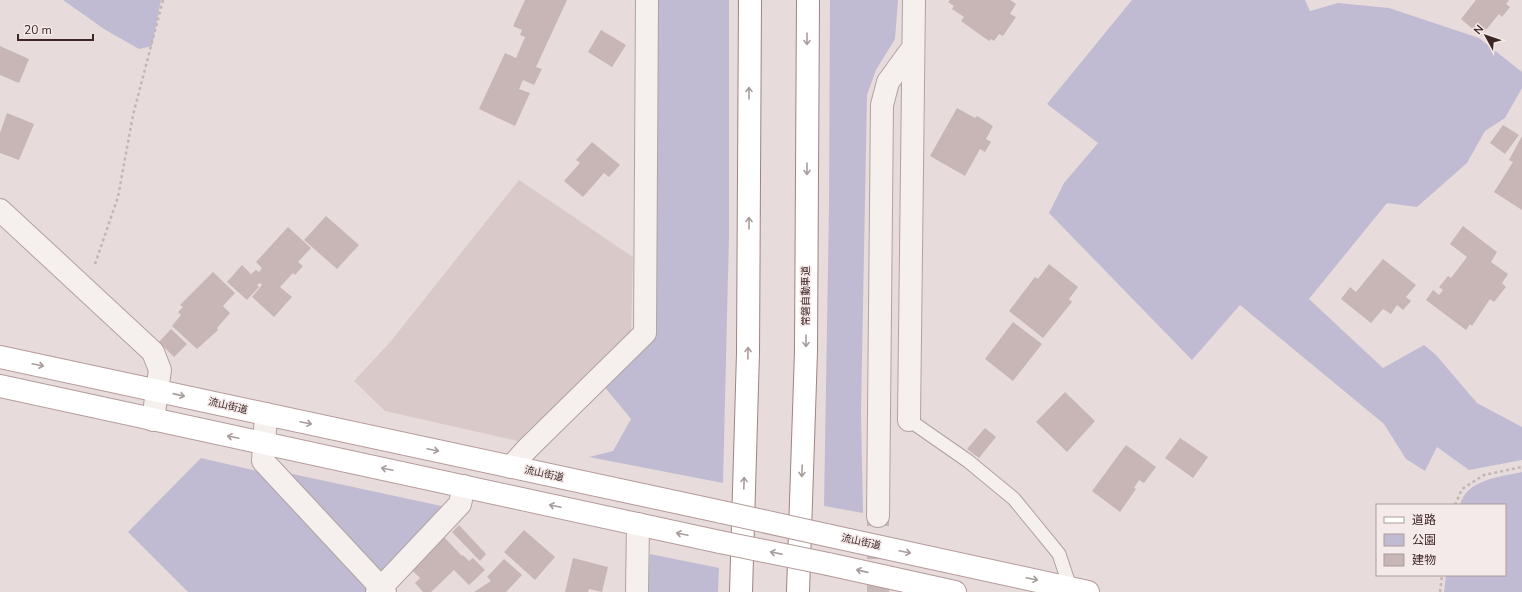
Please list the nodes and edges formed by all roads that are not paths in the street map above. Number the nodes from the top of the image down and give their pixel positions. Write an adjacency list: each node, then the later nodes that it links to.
1 (647, 0): 14 (street)
2 (750, 0): 21 (main road, one-way to 2)
3 (808, 0): 22 (main road, 常磐自動車道, one-way to 22)
4 (914, 0): 5 (street)
5 (912, 49): 12 (street); 16 (street)
6 (0, 210): 9 (street)
7 (0, 357): 9 (main road, 流山街道, one-way to 9)
8 (0, 386): 11 (main road)
9 (158, 390): 10 (main road, 流山街道, one-way to 10); 11 (street)
10 (266, 414): 13 (street); 14 (main road, 流山街道, one-way to 14)
11 (153, 420): 13 (main road, one-way to 11)
12 (909, 420): 19 (lane)
13 (264, 443): 15 (main road, one-way to 13); 18 (street)
14 (511, 467): 19 (main road, 流山街道, one-way to 19, bridge)
15 (464, 486): 17 (main road, one-way to 15); 18 (street)
16 (878, 516)
17 (638, 524): 20 (street); 23 (main road, one-way to 17, bridge)
18 (381, 590)
19 (1079, 590)
20 (637, 592)
21 (741, 592)
22 (798, 592)
23 (955, 592)

